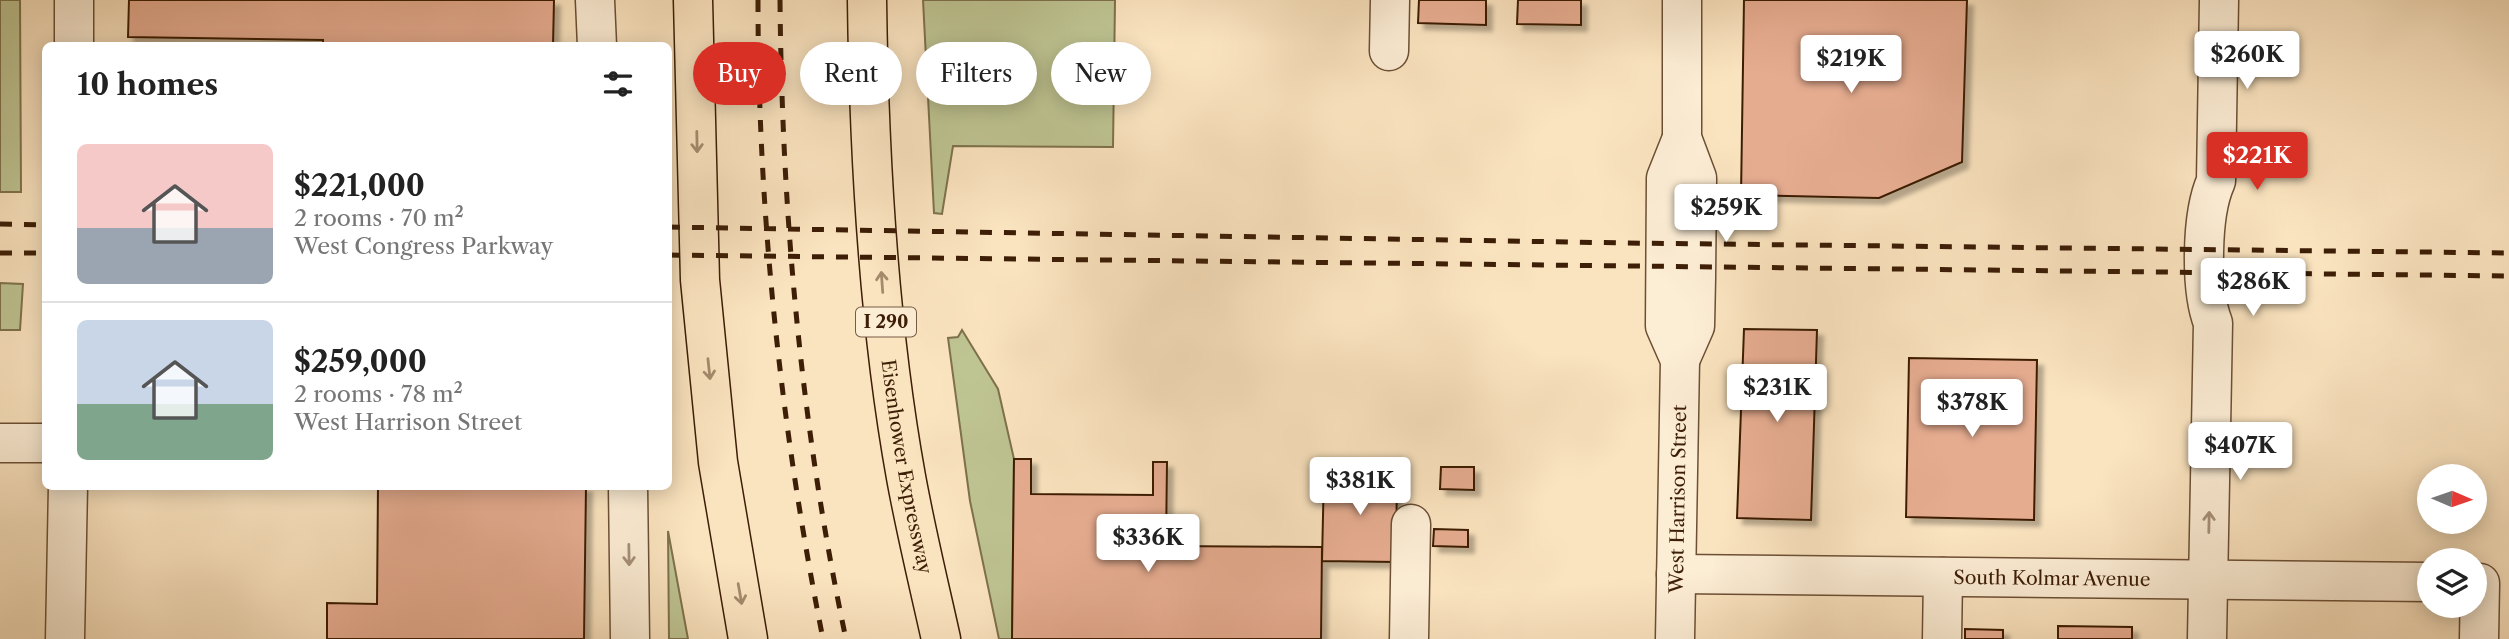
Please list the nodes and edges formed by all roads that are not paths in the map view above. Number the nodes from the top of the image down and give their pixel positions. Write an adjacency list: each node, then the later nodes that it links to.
1 (74, 0): 8 (street)
2 (595, 0): 9 (street)
3 (693, 0): 23 (highway, one-way to 23)
4 (867, 0): 24 (highway, Eisenhower Expressway / I 290, one-way to 4)
5 (1390, 0): 10 (street)
6 (1682, 0): 16 (street, West Harrison Street)
7 (2219, 0): 18 (street, one-way to 7)
8 (74, 42)
9 (597, 42)
10 (1389, 51)
11 (0, 443): 12 (street)
12 (42, 443)
13 (68, 490): 21 (street)
14 (628, 490): 22 (street, one-way to 22)
15 (1411, 524): 25 (street)
16 (1676, 574): 17 (street, South Kolmar Avenue); 26 (street, West Harrison Street)
17 (1943, 577): 18 (street, South Kolmar Avenue); 27 (street)
18 (2208, 580): 19 (street, South Kolmar Avenue); 28 (street)
19 (2417, 582)
20 (2488, 583): 29 (street)
21 (65, 639)
22 (630, 639)
23 (748, 639)
24 (941, 639)
25 (1409, 639)
26 (1675, 639)
27 (1942, 639)
28 (2207, 639)
29 (2479, 639)

